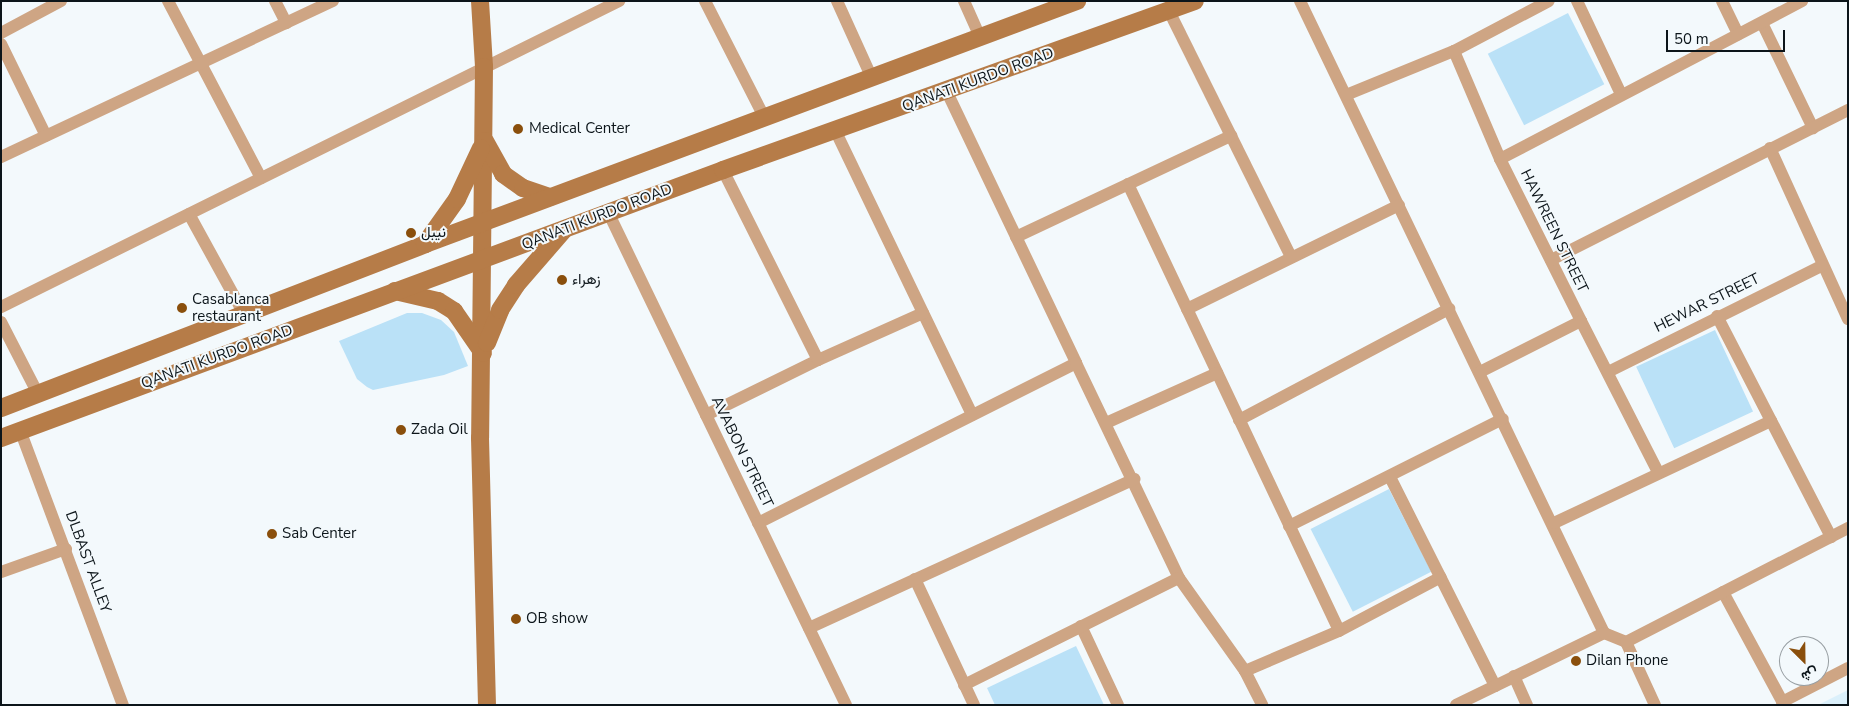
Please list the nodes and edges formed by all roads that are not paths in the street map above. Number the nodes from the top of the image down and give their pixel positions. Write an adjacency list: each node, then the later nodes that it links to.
1 (61, 1): 20 (street)
2 (168, 1): 25 (street)
3 (275, 1): 18 (street)
4 (333, 1): 18 (street)
5 (480, 1): 26 (street)
6 (619, 1): 26 (street)
7 (705, 1): 32 (street)
8 (837, 1): 27 (street)
9 (964, 1): 22 (street)
10 (1077, 1): 22 (street, QANATI KURDO ROAD)
11 (1195, 1): 17 (street, QANATI KURDO ROAD)
12 (1300, 1): 30 (street)
13 (1549, 1): 24 (street)
14 (1577, 1): 29 (street)
15 (1722, 1): 21 (street)
16 (1802, 1): 19 (street)
17 (1169, 11): 28 (street, QANATI KURDO ROAD); 36 (street)
18 (286, 23): 25 (street)
19 (1762, 23): 21 (street); 33 (street)
20 (1, 33)
21 (1738, 34): 29 (street)
22 (980, 37): 27 (street, QANATI KURDO ROAD)
23 (1, 44): 35 (street)
24 (1454, 52): 30 (street); 40 (street, HAWREEN STREET)
25 (200, 64): 35 (street); 42 (street)
26 (484, 67): 37 (street); 42 (street)
27 (872, 78): 32 (street, QANATI KURDO ROAD)
28 (947, 92): 34 (street, QANATI KURDO ROAD); 50 (street)
29 (1621, 94): 40 (street)
30 (1346, 95): 45 (street)
31 (1848, 110): 33 (street)
32 (764, 117): 44 (street, QANATI KURDO ROAD)
33 (1813, 128): 38 (street)
34 (836, 132): 41 (street, QANATI KURDO ROAD); 60 (street)
35 (46, 136): 39 (street)
36 (1231, 136): 43 (street); 52 (street)
37 (484, 140): 44 (street); 48 (street); 51 (street)
38 (1770, 148): 53 (street); 55 (street)
39 (1, 157)
40 (1500, 159): 53 (street, HAWREEN STREET)
41 (723, 170): 47 (street, QANATI KURDO ROAD); 67 (street)
42 (260, 178): 46 (street)
43 (1128, 184): 50 (street); 59 (street)
44 (549, 197): 48 (street, QANATI KURDO ROAD)
45 (1399, 205): 52 (street); 58 (street)
46 (189, 214): 57 (street); 61 (street)
47 (608, 214): 49 (street, QANATI KURDO ROAD); 75 (street, AVABON STREET)
48 (481, 224): 51 (street, QANATI KURDO ROAD); 54 (street)
49 (564, 229): 54 (street, QANATI KURDO ROAD); 66 (street)
50 (1016, 237): 68 (street)
51 (425, 244): 61 (street, QANATI KURDO ROAD)
52 (1291, 257): 59 (street)
53 (1552, 260): 64 (street, HAWREEN STREET)
54 (482, 261): 56 (street, QANATI KURDO ROAD); 66 (street)
55 (1822, 266): 62 (street, HEWAR STREET); 63 (street)
56 (395, 291): 66 (street); 80 (street, QANATI KURDO ROAD)
57 (1, 307)
58 (1449, 308): 69 (street); 77 (street)
59 (1187, 310): 71 (street)
60 (923, 313): 67 (street); 74 (street)
61 (244, 314): 72 (street, QANATI KURDO ROAD)
62 (1717, 316): 70 (street, HEWAR STREET); 78 (street)
63 (1848, 319)
64 (1581, 321): 69 (street); 70 (street, HAWREEN STREET)
65 (1, 322): 72 (street)
66 (483, 352): 108 (street)
67 (818, 360): 75 (street)
68 (1076, 363): 74 (street); 79 (street)
69 (1480, 372): 76 (street)
70 (1608, 372): 82 (street, HAWREEN STREET)
71 (1217, 373): 77 (street); 79 (street)
72 (38, 394): 73 (street, QANATI KURDO ROAD)
73 (1, 408)
74 (972, 415): 85 (street)
75 (706, 416): 85 (street, AVABON STREET)
76 (1503, 418): 83 (street); 86 (street)
77 (1239, 420): 87 (street)
78 (1771, 421): 82 (street); 89 (street)
79 (1106, 423): 84 (street)
80 (20, 430): 81 (street, QANATI KURDO ROAD); 90 (street, DLBAST ALLEY)
81 (1, 438)
82 (1658, 472): 86 (street)
83 (1390, 477): 87 (street); 92 (street)
84 (1134, 479): 93 (street); 94 (street)
85 (758, 523): 97 (street, AVABON STREET)
86 (1554, 523): 99 (street)
87 (1289, 526): 98 (street)
88 (1848, 528): 89 (street)
89 (1831, 537): 95 (street)
90 (66, 549): 91 (street); 107 (street, DLBAST ALLEY)
91 (1, 572)
92 (1441, 577): 98 (street); 105 (street)
93 (1179, 578): 96 (street); 102 (street)
94 (915, 579): 97 (street); 104 (street)
95 (1723, 592): 100 (street); 106 (street)
96 (1081, 626): 104 (street); 111 (street)
97 (809, 628): 109 (street, AVABON STREET)
98 (1339, 631): 102 (street)
99 (1604, 633): 100 (street); 103 (street)
100 (1626, 642): 115 (street)
101 (1848, 668): 106 (street)
102 (1245, 671): 112 (street)
103 (1514, 676): 105 (street); 114 (street)
104 (964, 686): 110 (street)
105 (1495, 686): 113 (street)
106 (1783, 703)
107 (123, 705)
108 (488, 705)
109 (846, 705)
110 (974, 705)
111 (1118, 705)
112 (1262, 705)
113 (1456, 705)
114 (1527, 705)
115 (1655, 705)

